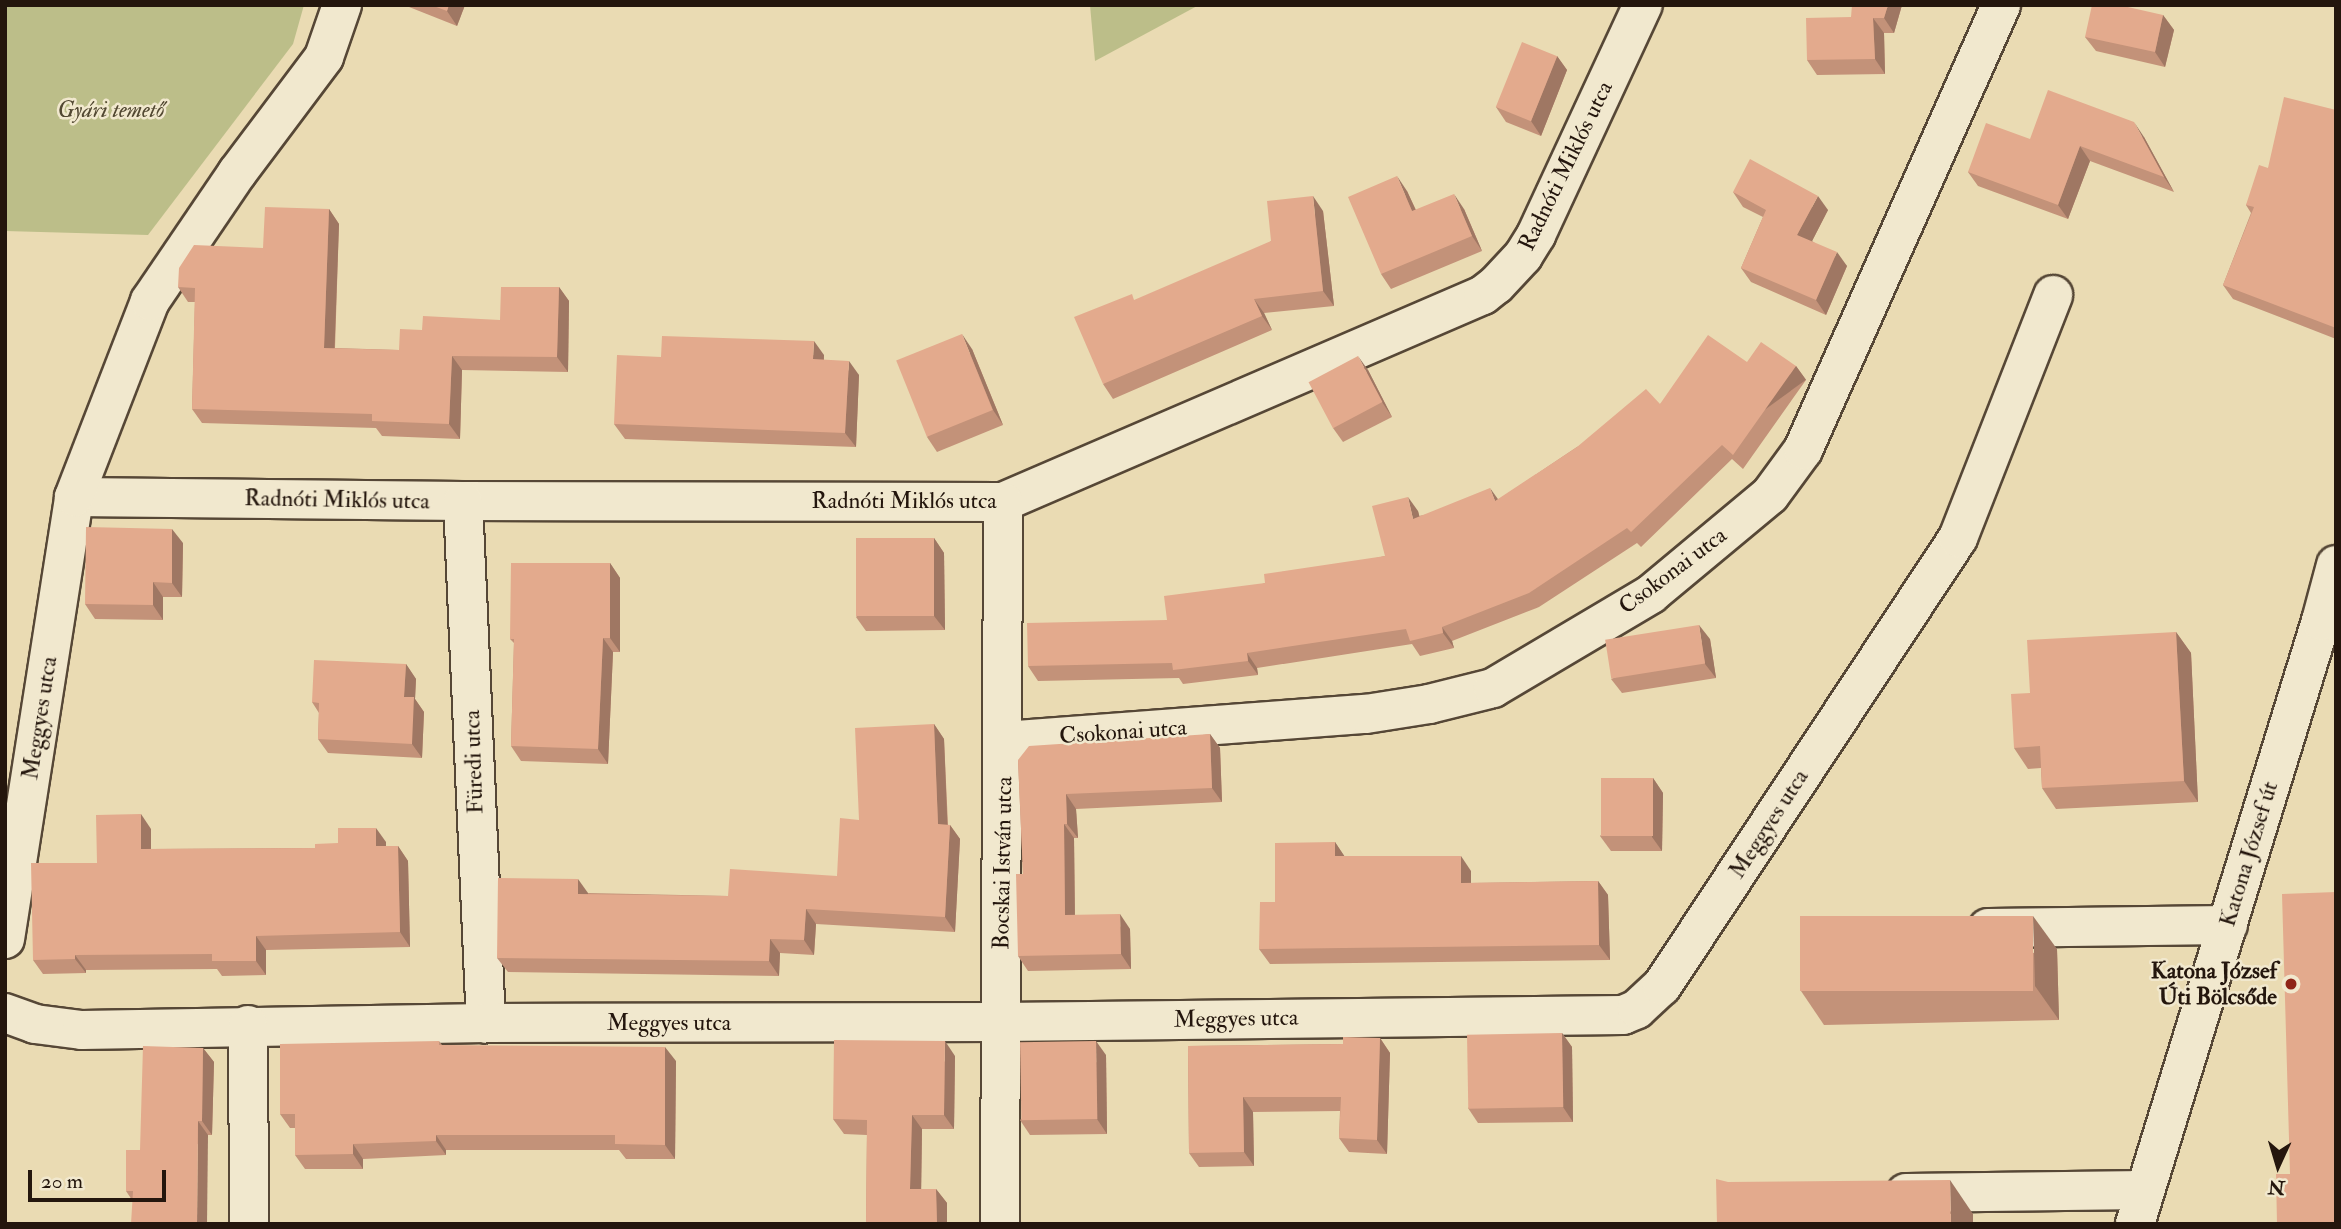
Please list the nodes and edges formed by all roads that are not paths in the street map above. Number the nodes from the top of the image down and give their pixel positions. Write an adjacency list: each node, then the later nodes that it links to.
1 (342, 5): 5 (street, Meggyes utca)
2 (1643, 5): 7 (street, Radnóti Miklós utca)
3 (2001, 5): 10 (street, Csokonai utca)
4 (2053, 295): 15 (street, Meggyes utca)
5 (74, 497): 6 (street, Radnóti Miklós utca); 13 (street, Meggyes utca)
6 (463, 502): 7 (street, Radnóti Miklós utca); 16 (street, Füredi utca)
7 (1003, 502): 10 (street, Bocskai István utca)
8 (2336, 565): 9 (street, Katona József út)
9 (2331, 616): 11 (street, Katona József út)
10 (1004, 741): 15 (street, Bocskai István utca)
11 (2228, 926): 12 (street); 19 (street, Katona József út)
12 (1956, 929)
13 (5, 939)
14 (5, 1013): 17 (street, Meggyes utca)
15 (1001, 1022): 16 (street, Meggyes utca); 21 (street, Bocskai István utca)
16 (486, 1023): 17 (street, Meggyes utca)
17 (248, 1026): 20 (street)
18 (1875, 1193): 19 (street)
19 (2140, 1207)
20 (249, 1224)
21 (1000, 1224)

